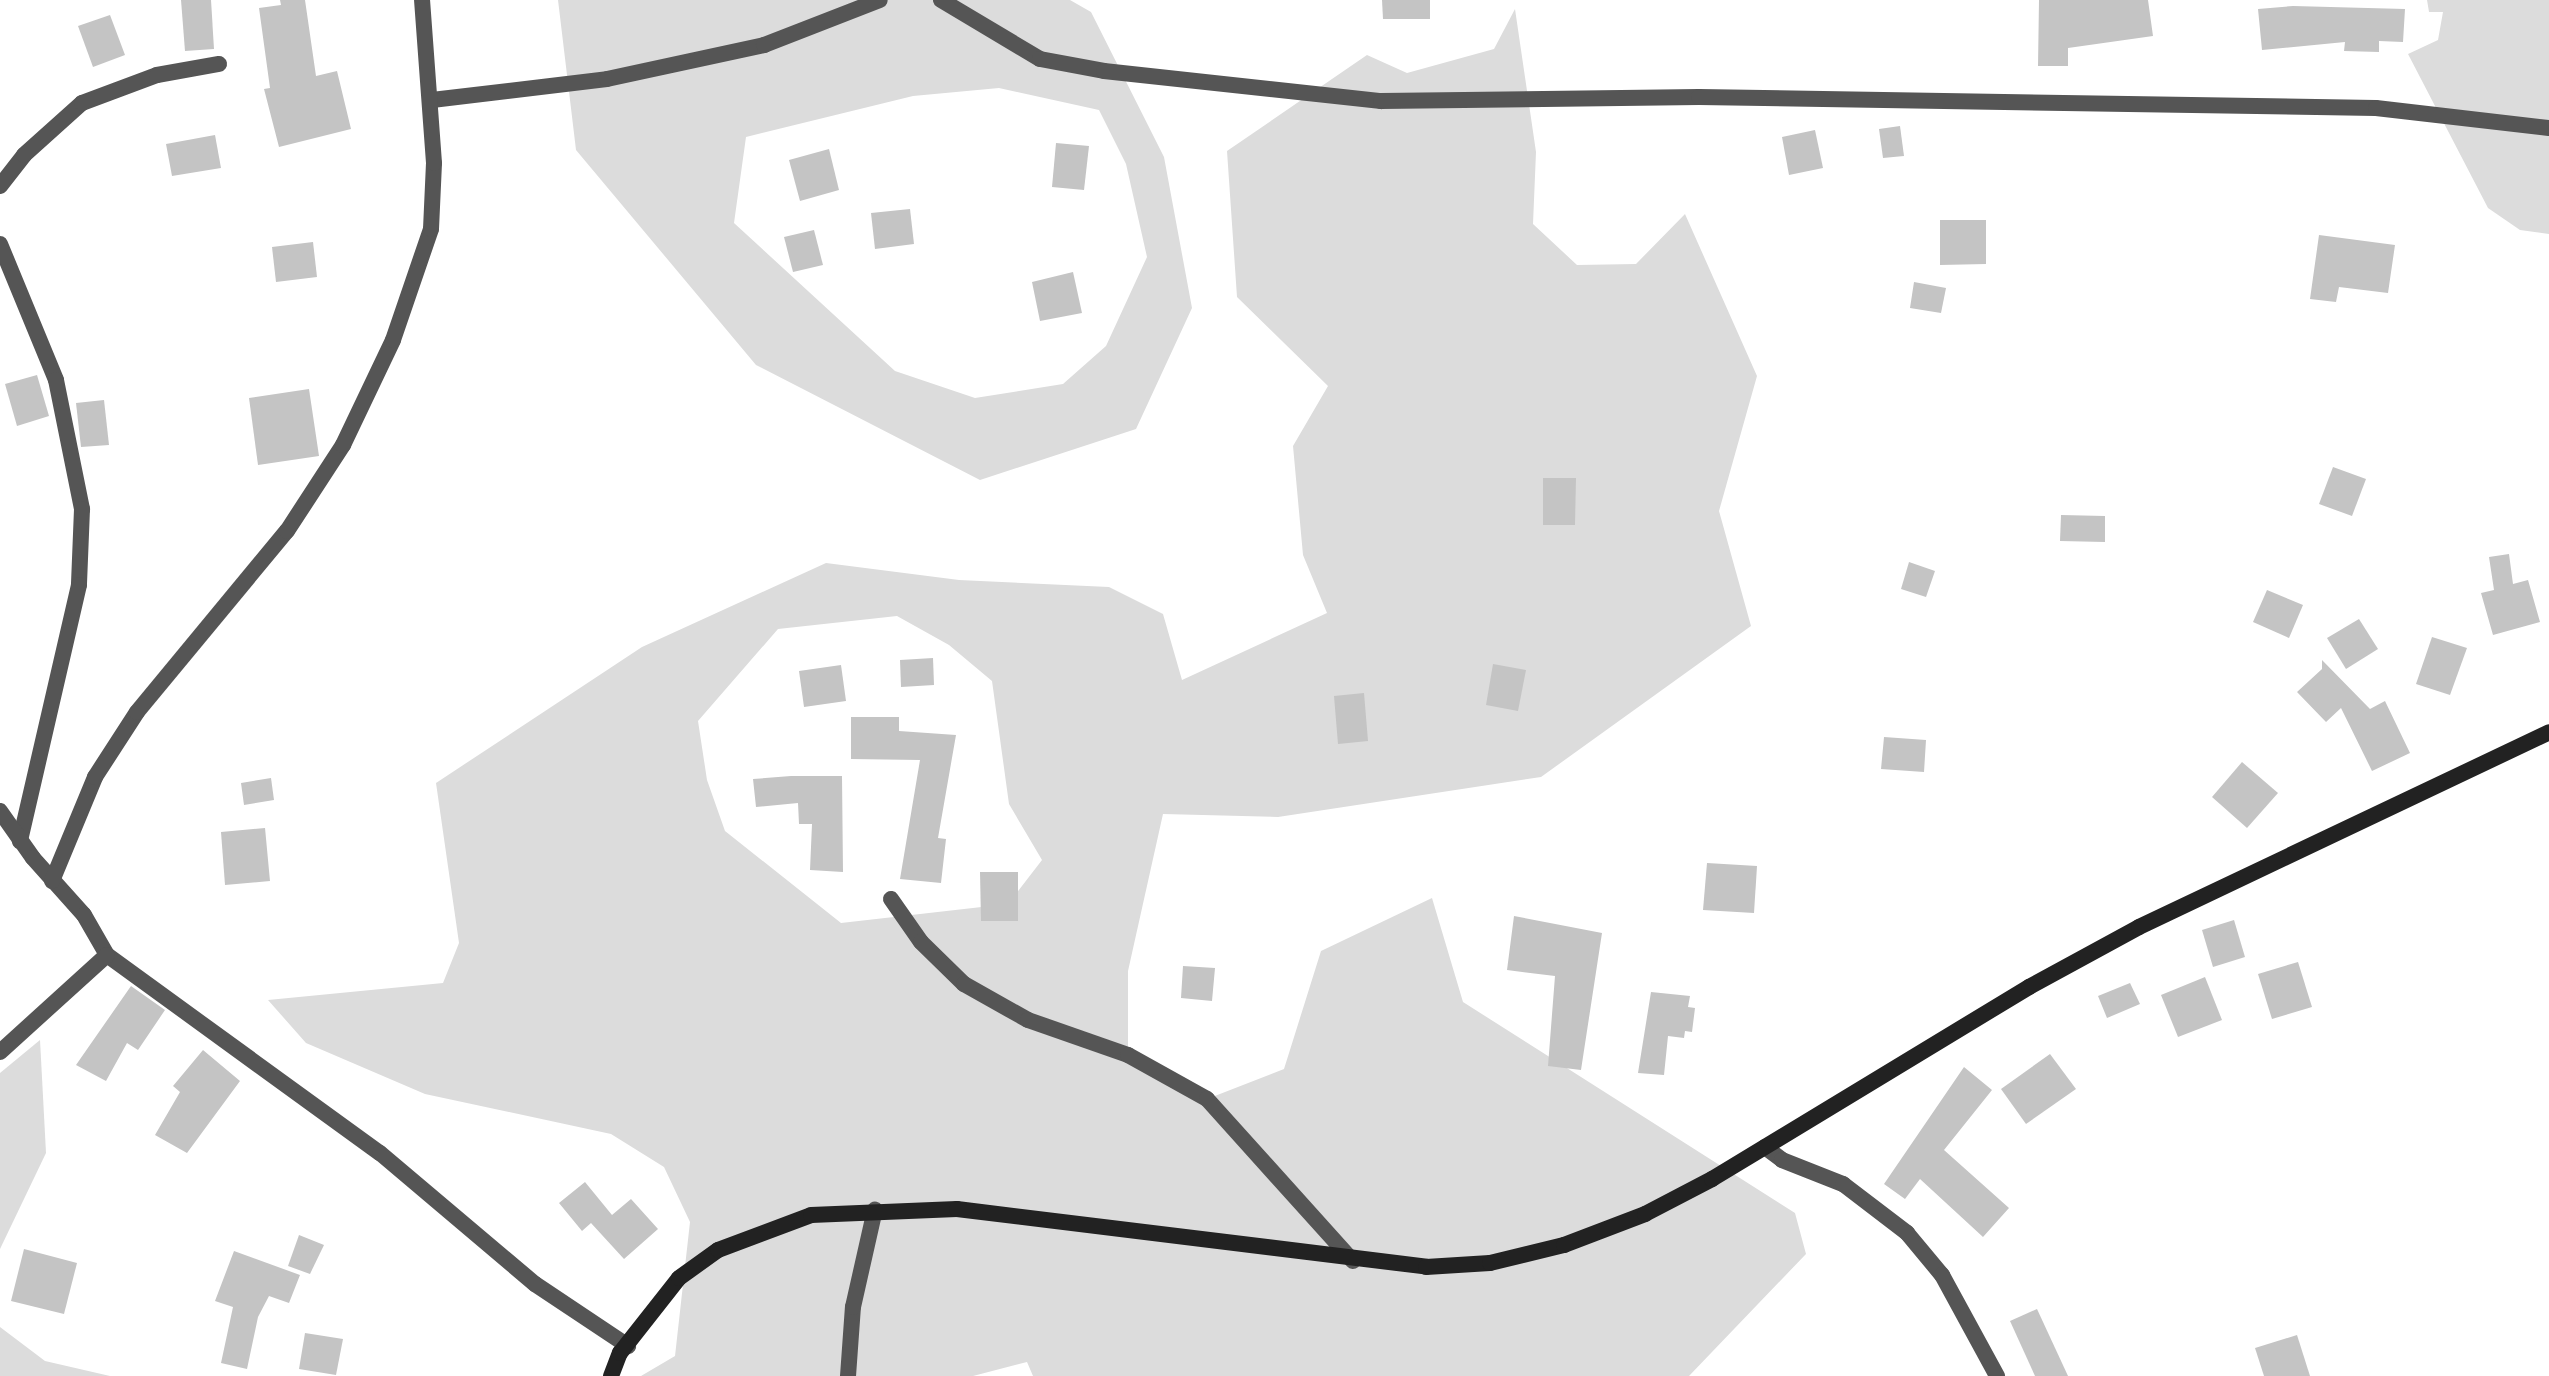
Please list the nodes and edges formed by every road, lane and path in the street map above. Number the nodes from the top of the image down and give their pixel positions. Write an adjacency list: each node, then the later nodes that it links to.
1 (422, 0): 5 (street)
2 (880, 0): 5 (street)
3 (941, 0): 6 (street)
4 (219, 64): 7 (street)
5 (432, 100): 12 (street)
6 (2549, 128)
7 (0, 186)
8 (0, 244): 11 (street)
9 (2549, 732): 16 (main road)
10 (0, 811): 11 (street)
11 (20, 841): 12 (street)
12 (52, 881): 14 (street)
13 (891, 899): 18 (street)
14 (107, 955): 15 (street); 19 (street)
15 (0, 1052)
16 (1765, 1147): 18 (main road); 23 (street)
17 (875, 1209): 18 (main road); 19 (main road); 22 (street)
18 (1353, 1261)
19 (624, 1349): 20 (main road); 21 (street)
20 (611, 1376)
21 (617, 1376)
22 (848, 1376)
23 (1997, 1376)

